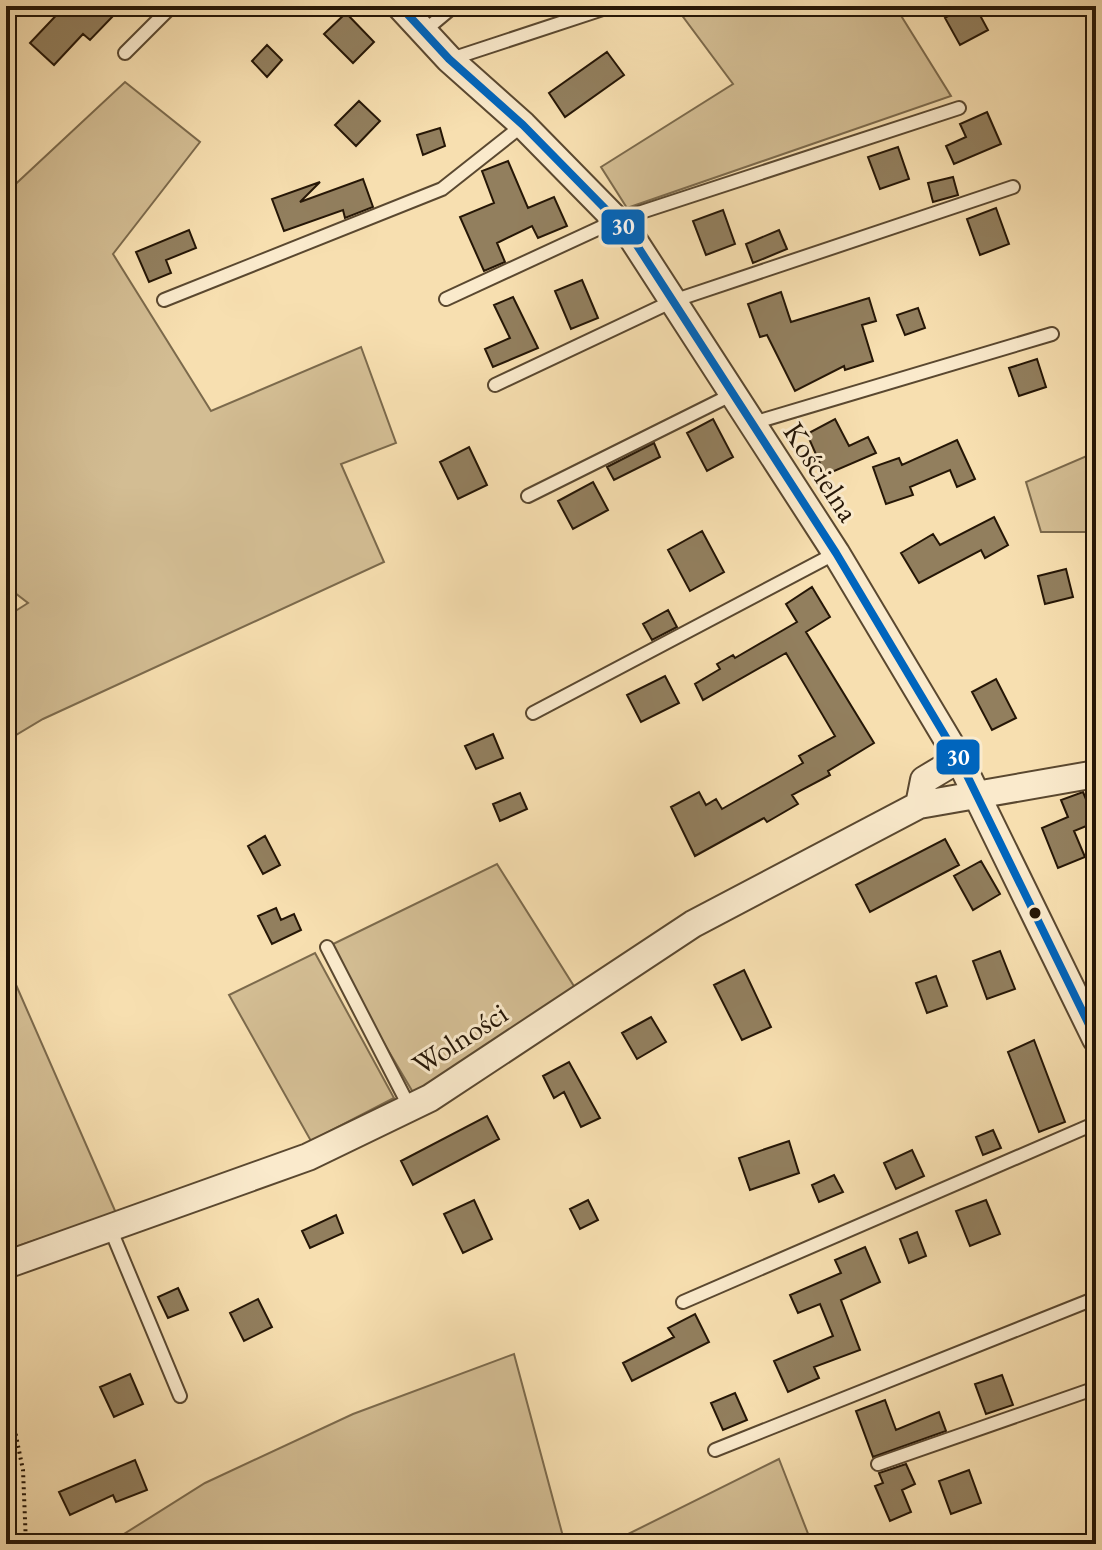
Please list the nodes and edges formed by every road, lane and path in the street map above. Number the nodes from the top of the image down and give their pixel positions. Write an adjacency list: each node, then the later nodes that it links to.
1 (172, 6): 6 (lane)
2 (400, 6): 5 (street, Kościelna)
3 (454, 6): 5 (lane)
4 (612, 6): 7 (lane)
5 (422, 32): 7 (street, Kościelna)
6 (125, 53)
7 (449, 59): 9 (street, Kościelna)
8 (959, 108): 11 (lane)
9 (523, 125): 11 (street, Kościelna); 13 (lane)
10 (1013, 187): 14 (lane)
11 (617, 220): 12 (lane); 14 (street, Kościelna)
12 (446, 299)
13 (164, 300)
14 (673, 301): 16 (lane); 17 (street, Kościelna)
15 (1052, 334): 18 (lane)
16 (495, 385)
17 (733, 394): 18 (street, Kościelna); 19 (lane)
18 (752, 423): 20 (street, Kościelna)
19 (528, 496)
20 (836, 553): 21 (lane); 22 (street, Kościelna)
21 (533, 713)
22 (959, 759): 24 (street, Kościelna); 25 (street)
23 (1096, 774): 24 (street, Wolności)
24 (978, 792): 25 (street, Wolności); 27 (street, Kościelna)
25 (919, 805): 28 (street, Wolności)
26 (327, 947): 28 (lane)
27 (1096, 1039)
28 (410, 1108): 30 (street, Wolności)
29 (1096, 1123): 33 (lane)
30 (110, 1228): 31 (street, Wolności); 36 (lane)
31 (6, 1265)
32 (1096, 1298): 37 (lane)
33 (683, 1302)
34 (6, 1387): 39 (path)
35 (1096, 1388): 38 (lane)
36 (180, 1396)
37 (715, 1450)
38 (878, 1464)
39 (26, 1544)

